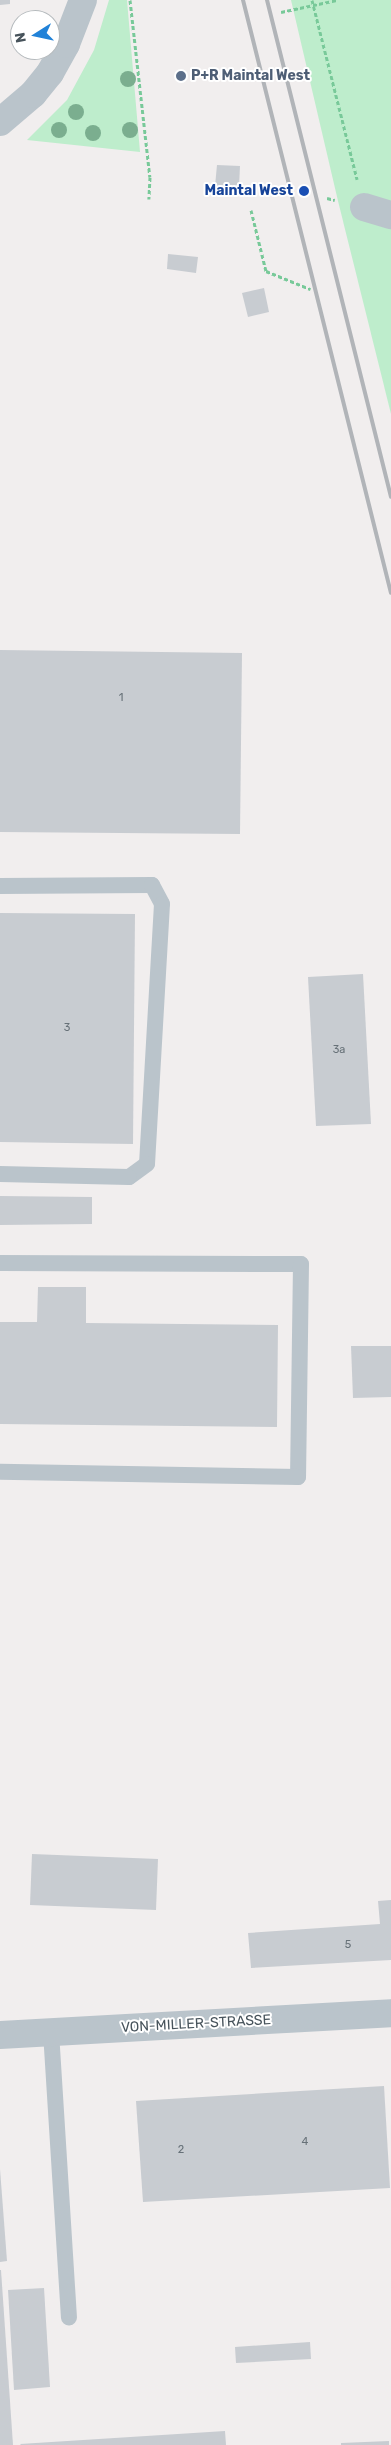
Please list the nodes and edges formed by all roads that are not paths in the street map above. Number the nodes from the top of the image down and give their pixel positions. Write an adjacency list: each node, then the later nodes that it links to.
1 (83, 0): 2 (street)
2 (0, 122)
3 (364, 207): 4 (street)
4 (391, 215)
5 (0, 886): 6 (lane)
6 (0, 1174)
7 (0, 1263): 8 (lane)
8 (0, 1472)
9 (391, 2013): 10 (street, VON-MILLER-STRASSE)
10 (51, 2032): 11 (street, VON-MILLER-STRASSE); 12 (lane)
11 (0, 2035)
12 (70, 2317)

